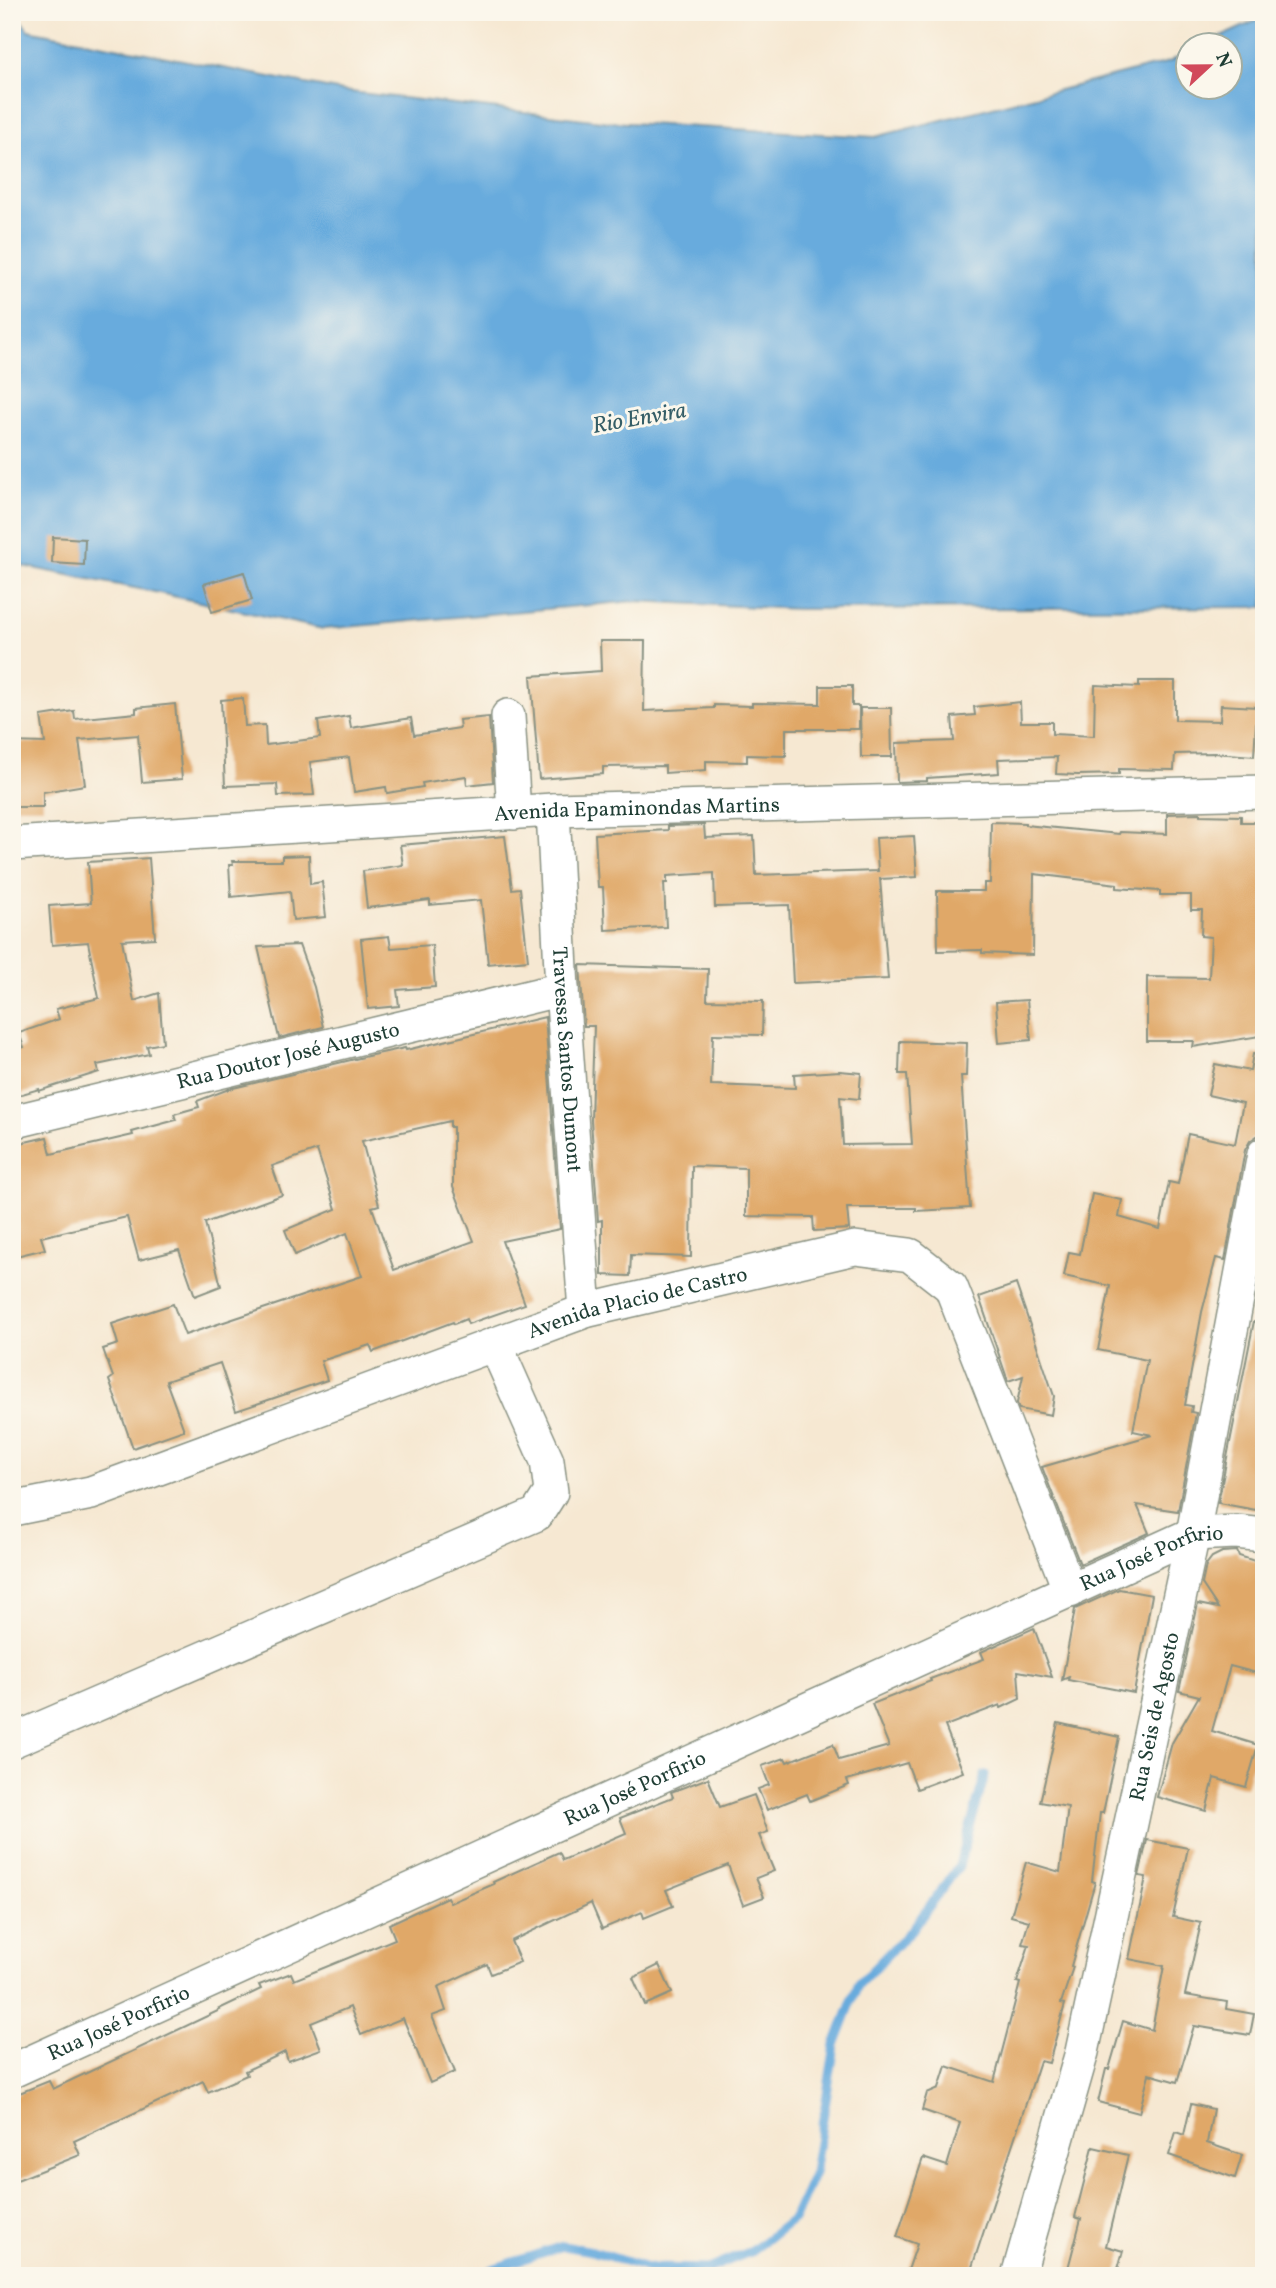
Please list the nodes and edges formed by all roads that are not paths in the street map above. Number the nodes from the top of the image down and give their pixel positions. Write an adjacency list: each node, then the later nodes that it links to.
1 (508, 716): 4 (street)
2 (1264, 792): 3 (street, Avenida Epaminondas Martins)
3 (553, 810): 4 (street, Avenida Epaminondas Martins); 6 (street, Travessa Santos Dumont)
4 (514, 813): 5 (street, Avenida Epaminondas Martins)
5 (12, 844)
6 (562, 989): 7 (street, Rua Doutor José Augusto); 9 (street, Travessa Santos Dumont)
7 (12, 1122)
8 (1264, 1154): 12 (street, Rua Seis de Agosto)
9 (585, 1311): 10 (street, Avenida Placio de Castro); 14 (street, Avenida Placio de Castro)
10 (495, 1344): 11 (street, Avenida Placio de Castro); 15 (street)
11 (12, 1510)
12 (1193, 1534): 13 (street, Rua José Porfirio); 14 (street, Rua José Porfirio); 17 (street, Rua Seis de Agosto)
13 (1264, 1535)
14 (1070, 1591): 16 (street, Rua José Porfirio)
15 (12, 1741)
16 (12, 2071)
17 (1018, 2276)

